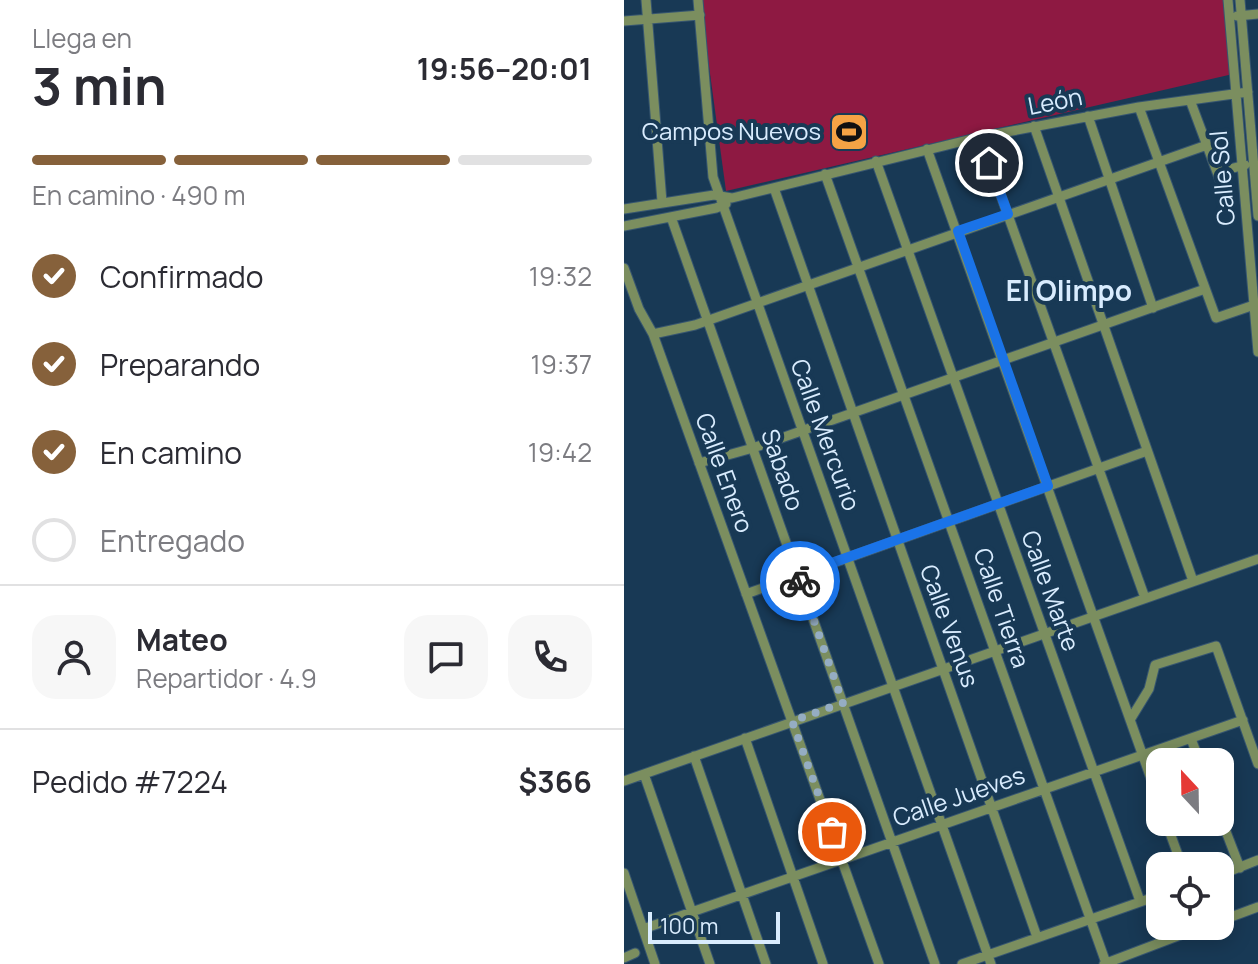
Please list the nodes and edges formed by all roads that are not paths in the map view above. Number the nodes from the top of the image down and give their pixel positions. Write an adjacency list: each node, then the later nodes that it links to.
1 (646, 0): 9 (street)
2 (698, 0): 6 (street, Calle Mercurio)
3 (1228, 0): 8 (street, Calle Sol)
4 (1240, 0): 7 (street, Calle Sol)
5 (1258, 14): 7 (street)
6 (700, 15): 9 (street); 29 (street, Calle Mercurio)
7 (1241, 15): 8 (street); 11 (street, Calle Sol)
8 (1230, 16): 12 (street, Calle Sol)
9 (647, 19): 10 (street); 32 (street)
10 (624, 21)
11 (1248, 92): 12 (street, León); 22 (street, Calle Sol)
12 (1236, 93): 13 (street, León); 23 (street, Calle Sol)
13 (1190, 100): 14 (street, León); 18 (street)
14 (1139, 107): 15 (street, León); 21 (street)
15 (1088, 116): 16 (street, León); 26 (street)
16 (1034, 126): 17 (street, León); 30 (street)
17 (980, 137): 19 (street, León); 35 (street)
18 (1207, 145): 21 (street); 24 (street)
19 (927, 149): 20 (street, León); 39 (street)
20 (876, 161): 25 (street, León); 40 (street, Calle Marte)
21 (1158, 162): 26 (street); 44 (street)
22 (1256, 163): 23 (street); 36 (street, Calle Sol)
23 (1242, 166): 24 (street); 46 (street, Calle Sol)
24 (1218, 172): 28 (street)
25 (825, 174): 27 (street, León); 41 (street, Calle Tierra)
26 (1109, 179): 30 (street); 47 (street)
27 (774, 188): 31 (street, León); 43 (street, Calle Venus)
28 (1224, 191)
29 (720, 195): 31 (street, León); 32 (street); 33 (street, Calle Mercurio)
30 (1060, 196): 35 (street); 49 (street)
31 (732, 198): 33 (street, León)
32 (662, 202): 34 (street)
33 (723, 206): 37 (street); 45 (street, Calle Mercurio)
34 (624, 209)
35 (1008, 214): 39 (street); 51 (street)
36 (1258, 216)
37 (671, 217): 38 (street); 48 (street, Sabado)
38 (624, 226)
39 (958, 231): 40 (street); 53 (street)
40 (907, 249): 41 (street); 54 (street, Calle Marte)
41 (859, 266): 43 (street); 55 (street, Calle Tierra)
42 (624, 268): 50 (street, Calle Enero)
43 (807, 284): 45 (street); 56 (street, Calle Venus)
44 (1205, 289): 46 (street); 47 (street)
45 (756, 302): 48 (street); 57 (street, Calle Mercurio)
46 (1254, 305): 52 (street, Calle Sol)
47 (1153, 308): 49 (street)
48 (708, 319): 50 (street); 58 (street, Sabado)
49 (1105, 324): 51 (street); 59 (street)
50 (653, 334): 60 (street, Calle Enero)
51 (1054, 343): 53 (street); 61 (street)
52 (1258, 352)
53 (1004, 360): 54 (street); 62 (street)
54 (953, 378): 55 (street); 63 (street, Calle Marte)
55 (905, 395): 56 (street); 64 (street, Calle Tierra)
56 (852, 413): 57 (street); 65 (street, Calle Venus)
57 (802, 431): 58 (street); 66 (street, Calle Mercurio)
58 (753, 448): 60 (street); 68 (street, Sabado)
59 (1147, 451): 61 (street); 69 (street)
60 (699, 463): 70 (street, Calle Enero)
61 (1099, 468): 62 (street); 71 (street)
62 (1048, 486): 63 (street); 72 (street)
63 (998, 504): 64 (street); 73 (street, Calle Marte)
64 (949, 522): 65 (street); 74 (street, Calle Tierra)
65 (897, 540): 66 (street); 75 (street, Calle Venus)
66 (847, 558): 68 (street); 76 (street, Calle Mercurio)
67 (1258, 559): 69 (street)
68 (798, 575): 70 (street); 77 (street, Sabado)
69 (1193, 581): 71 (street)
70 (746, 594): 80 (street, Calle Enero)
71 (1145, 598): 72 (street)
72 (1094, 616): 73 (street); 78 (street)
73 (1044, 633): 74 (street); 88 (street, Calle Marte)
74 (994, 650): 75 (street); 91 (street, Calle Tierra)
75 (943, 668): 76 (street); 92 (street, Calle Venus)
76 (892, 686): 77 (street); 93 (street, Calle Mercurio)
77 (843, 703): 80 (street); 95 (street, Sabado)
78 (1130, 720): 79 (street); 85 (street)
79 (1243, 720): 82 (street, Calle Jueves); 87 (street)
80 (792, 721): 81 (street); 96 (street, Calle Enero)
81 (745, 738): 84 (street); 101 (street)
82 (1191, 739): 83 (street); 85 (street, Calle Jueves)
83 (1195, 748)
84 (694, 756): 89 (street); 102 (street)
85 (1143, 756): 86 (street); 88 (street, Calle Jueves)
86 (1146, 764)
87 (1258, 764)
88 (1093, 772): 91 (street, Calle Jueves); 104 (street, Calle Marte)
89 (644, 774): 90 (street); 106 (street)
90 (624, 781)
91 (1043, 789): 92 (street, Calle Jueves); 108 (street, Calle Tierra)
92 (991, 806): 93 (street, Calle Jueves); 110 (street, Calle Venus)
93 (942, 824): 95 (street, Calle Jueves); 113 (street, Calle Mercurio)
94 (1228, 836): 98 (street)
95 (892, 841): 96 (street, Calle Jueves); 120 (street, Sabado)
96 (842, 859): 101 (street, Calle Jueves); 119 (street, Calle Enero)
97 (1258, 860): 98 (street)
98 (1240, 868): 99 (street)
99 (1234, 870)
100 (624, 873): 109 (street)
101 (793, 877): 102 (street, Calle Jueves); 118 (street)
102 (742, 894): 106 (street, Calle Jueves); 117 (street)
103 (1146, 899): 104 (street)
104 (1140, 901): 108 (street)
105 (1258, 907): 107 (street)
106 (691, 912): 109 (street, Calle Jueves); 116 (street)
107 (1234, 916)
108 (1089, 918): 110 (street); 122 (street, Calle Tierra)
109 (643, 929): 115 (street)
110 (1037, 937): 113 (street)
111 (1167, 940): 122 (street)
112 (635, 953): 114 (street)
113 (990, 959): 121 (street)
114 (625, 960)
115 (655, 964)
116 (710, 964)
117 (766, 964)
118 (823, 964)
119 (879, 964)
120 (935, 964)
121 (962, 964)
122 (1105, 964)

